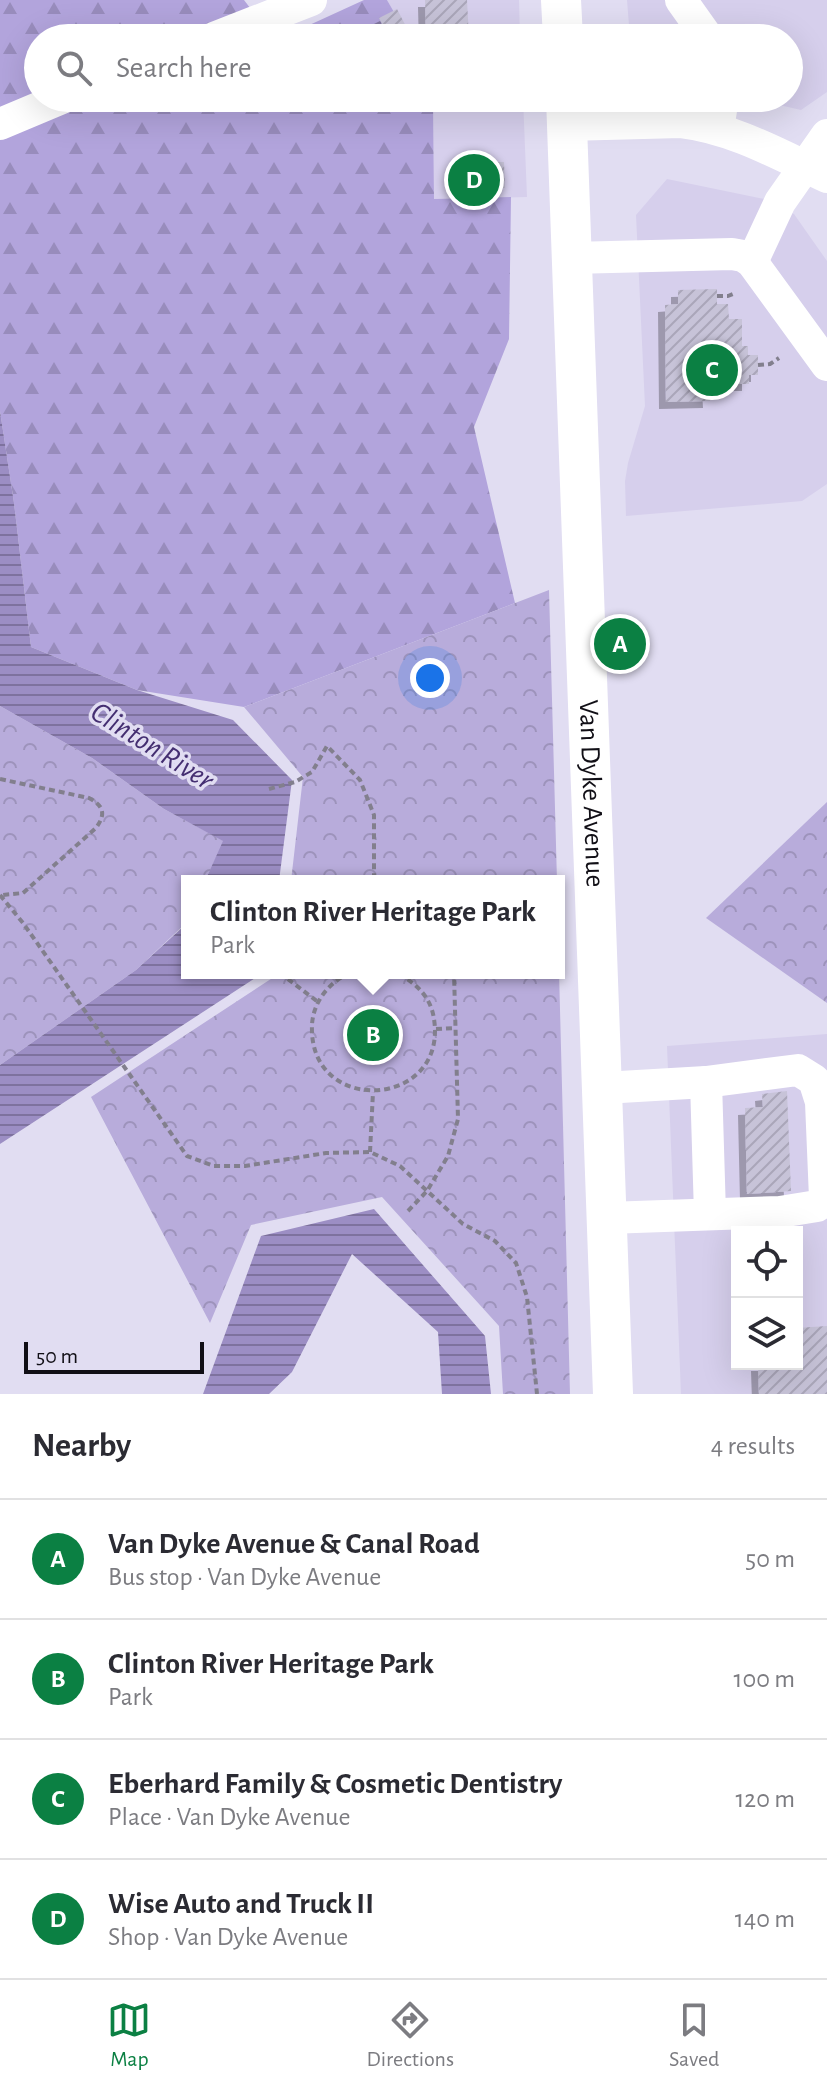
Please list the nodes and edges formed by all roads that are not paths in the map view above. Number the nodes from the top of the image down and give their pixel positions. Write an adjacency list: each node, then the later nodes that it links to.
1 (311, 0): 4 (street)
2 (561, 0): 5 (main road)
3 (681, 0): 6 (street)
4 (250, 24)
5 (562, 24)
6 (698, 24)
7 (29, 112): 11 (street)
8 (566, 112): 14 (main road, Van Dyke Avenue)
9 (576, 112): 10 (street)
10 (721, 114): 13 (street)
11 (0, 124)
12 (827, 135): 13 (street)
13 (816, 172): 15 (street)
14 (571, 258): 15 (street); 18 (main road, Van Dyke Avenue)
15 (752, 262): 16 (street)
16 (827, 365)
17 (706, 1082): 18 (street); 19 (street); 19 (street)
18 (603, 1088): 20 (main road, Van Dyke Avenue)
19 (710, 1214): 20 (street)
20 (607, 1218): 21 (main road, Van Dyke Avenue)
21 (613, 1394)

